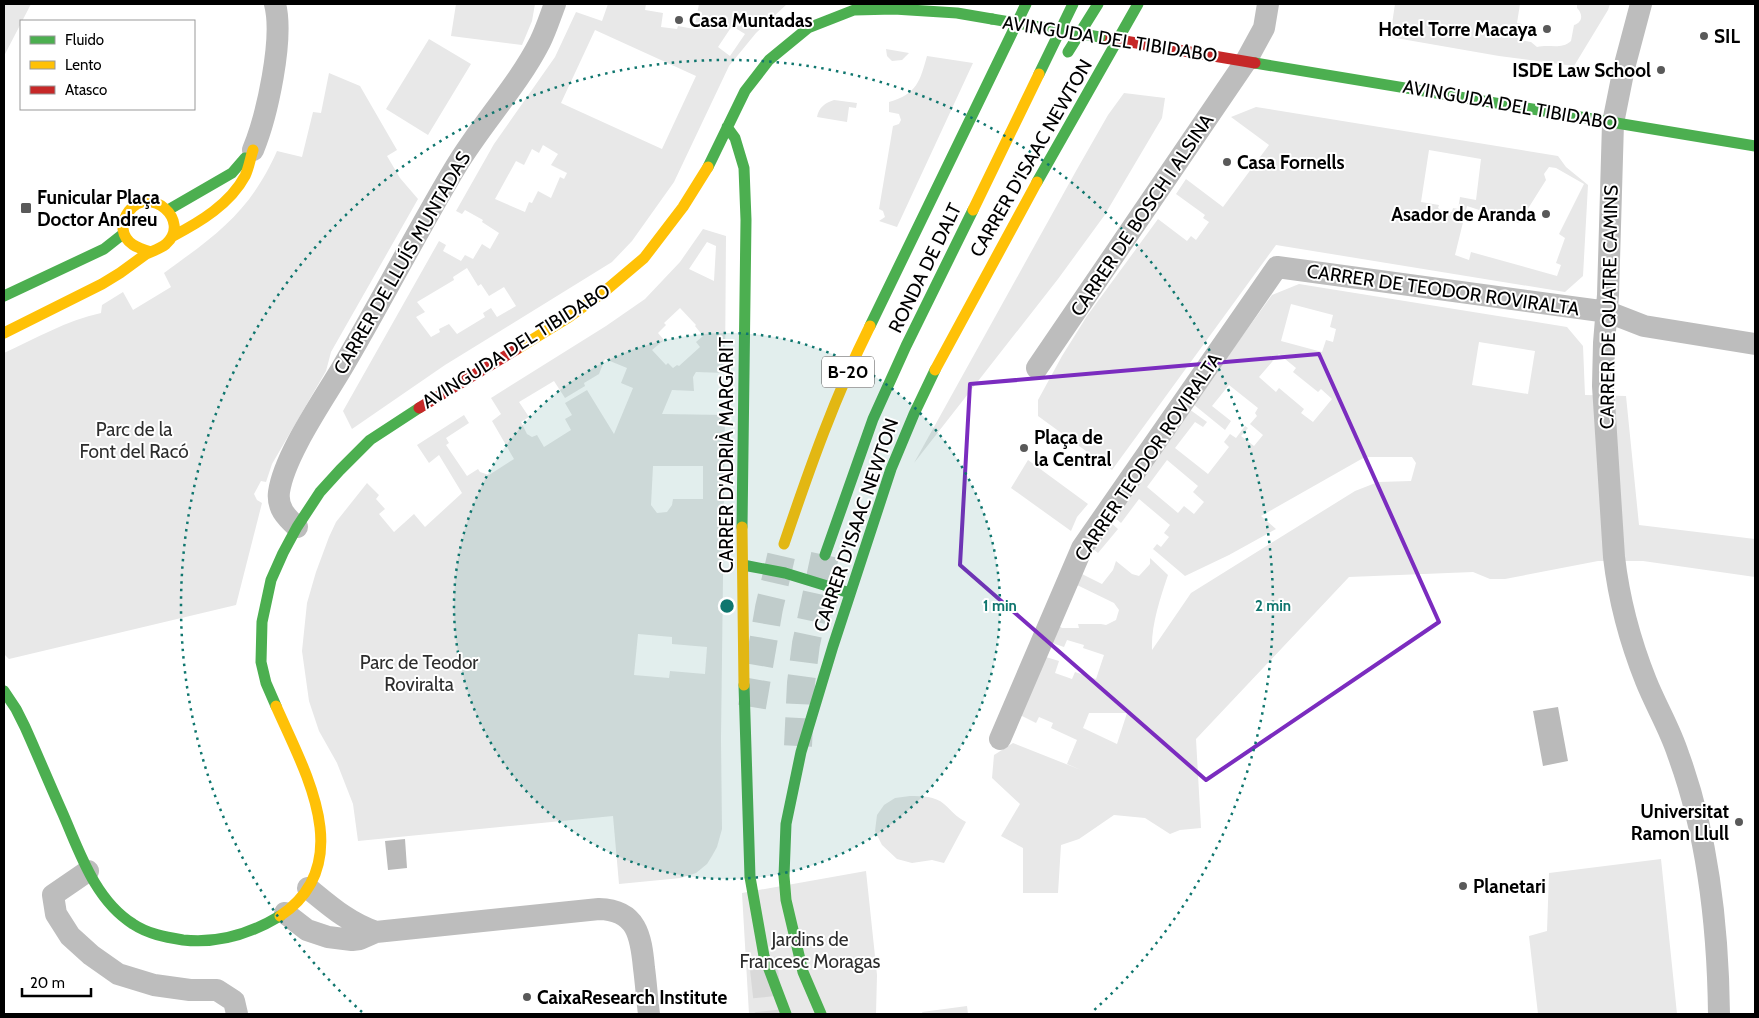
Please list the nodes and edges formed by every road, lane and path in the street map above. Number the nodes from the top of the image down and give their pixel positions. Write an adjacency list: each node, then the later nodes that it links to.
1 (555, 4): 31 (street, CARRER DE LLUÍS MUNTADAS)
2 (1026, 4): 19 (main road, RONDA DE DALT / B-20)
3 (1073, 4): 20 (main road, RONDA DE DALT / B-20)
4 (1098, 4): 13 (main road)
5 (1138, 4): 11 (main road, CARRER D'ISAAC NEWTON)
6 (1268, 4): 12 (street, CARRER DE BOSCH I ALSINA)
7 (1641, 4): 15 (street, CARRER DE QUATRE CAMINS)
8 (276, 6): 18 (street)
9 (958, 9): 11 (main road, AVINGUDA DEL TIBIDABO, bridge); 16 (main road, AVINGUDA DEL TIBIDABO)
10 (1006, 13): 19 (main road)
11 (1118, 40): 12 (main road, AVINGUDA DEL TIBIDABO); 35 (main road, CARRER D'ISAAC NEWTON)
12 (1246, 61): 15 (main road, AVINGUDA DEL TIBIDABO); 30 (street, CARRER DE BOSCH I ALSINA)
13 (1061, 63)
14 (1040, 97): 20 (main road)
15 (1613, 123): 17 (main road, AVINGUDA DEL TIBIDABO); 27 (street, CARRER DE QUATRE CAMINS)
16 (727, 127): 31 (main road, AVINGUDA DEL TIBIDABO); 34 (main road, CARRER D'ADRIÀ MARGARIT)
17 (1755, 146)
18 (253, 150): 21 (main road); 23 (main road)
19 (952, 157): 32 (main road, RONDA DE DALT / B-20)
20 (983, 189): 33 (main road, RONDA DE DALT / B-20)
21 (168, 210): 22 (main road); 23 (main road)
22 (123, 234): 24 (main road); 26 (main road)
23 (173, 236): 24 (main road)
24 (150, 252): 28 (main road)
25 (1277, 267): 27 (street, CARRER DE TEODOR ROVIRALTA); 37 (street, CARRER TEODOR ROVIRALTA)
26 (4, 296)
27 (1608, 312): 29 (street, CARRER DE TEODOR ROVIRALTA); 46 (street, CARRER DE QUATRE CAMINS)
28 (4, 333)
29 (1755, 344)
30 (1037, 368)
31 (297, 527): 39 (main road, AVINGUDA DEL TIBIDABO)
32 (784, 544)
33 (825, 555)
34 (743, 565): 35 (main road); 44 (main road, CARRER D'ADRIÀ MARGARIT)
35 (850, 593): 45 (main road, CARRER D'ISAAC NEWTON)
36 (4, 691): 38 (main road, AVINGUDA DEL TIBIDABO)
37 (1000, 739)
38 (88, 871): 40 (main road, AVINGUDA DEL TIBIDABO); 42 (street)
39 (308, 888): 40 (main road, AVINGUDA DEL TIBIDABO); 41 (street)
40 (285, 913): 41 (street)
41 (376, 932): 43 (street)
42 (237, 1014)
43 (649, 1014)
44 (786, 1014)
45 (821, 1014)
46 (1719, 1014)

